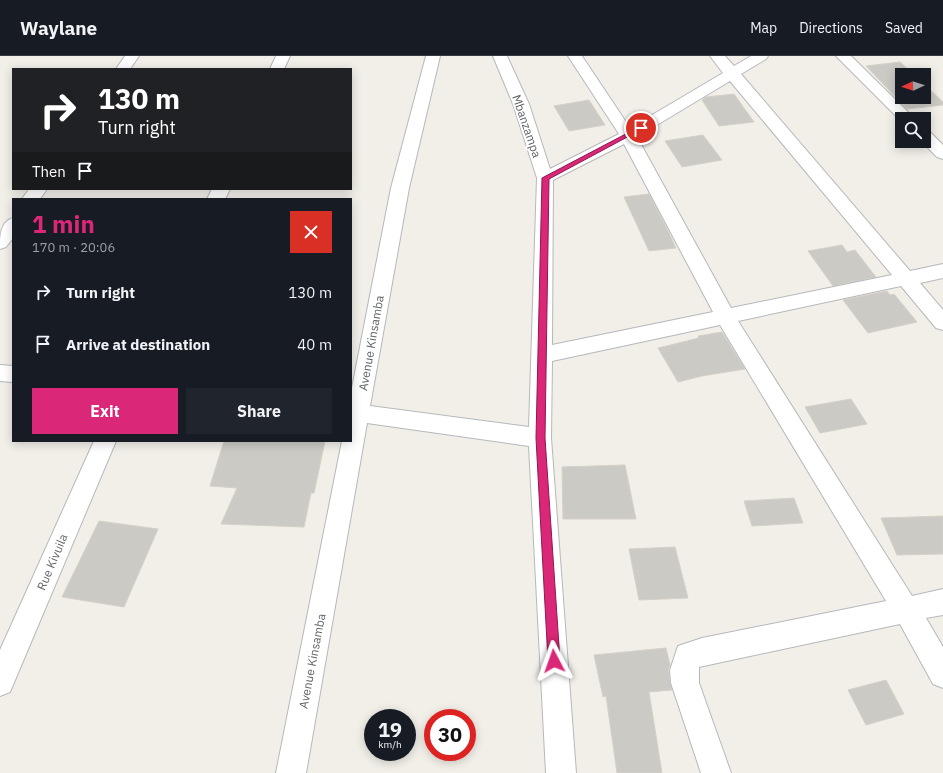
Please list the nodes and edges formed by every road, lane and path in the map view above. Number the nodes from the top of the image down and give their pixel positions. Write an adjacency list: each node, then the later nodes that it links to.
1 (132, 56): 9 (street)
2 (283, 56): 10 (street)
3 (433, 56): 26 (street, Avenue Kinsamba)
4 (500, 56): 16 (street, Mbanzampa)
5 (575, 56): 13 (street)
6 (717, 56): 11 (street)
7 (761, 56): 11 (street)
8 (843, 56): 12 (street)
9 (124, 68)
10 (277, 68)
11 (732, 74): 13 (street); 20 (street)
12 (900, 112)
13 (628, 136): 16 (street); 21 (street)
14 (931, 142): 15 (street)
15 (943, 154)
16 (545, 178): 23 (street, Mbanzampa)
17 (12, 225): 18 (street)
18 (0, 243)
19 (943, 271): 20 (street)
20 (904, 278): 21 (street); 22 (street)
21 (725, 316): 23 (street); 32 (street)
22 (943, 324)
23 (541, 355): 28 (street, Mbanzampa)
24 (0, 373): 25 (street)
25 (12, 374)
26 (355, 413): 27 (street, Avenue Kinsamba); 28 (street)
27 (352, 430)
28 (540, 438): 36 (street, Mbanzampa)
29 (105, 442): 34 (street, Rue Kivuila)
30 (350, 442): 35 (street, Avenue Kinsamba)
31 (943, 602): 32 (street)
32 (906, 610): 33 (street); 37 (street)
33 (943, 674)
34 (0, 682)
35 (291, 773)
36 (561, 773)
37 (716, 773)

